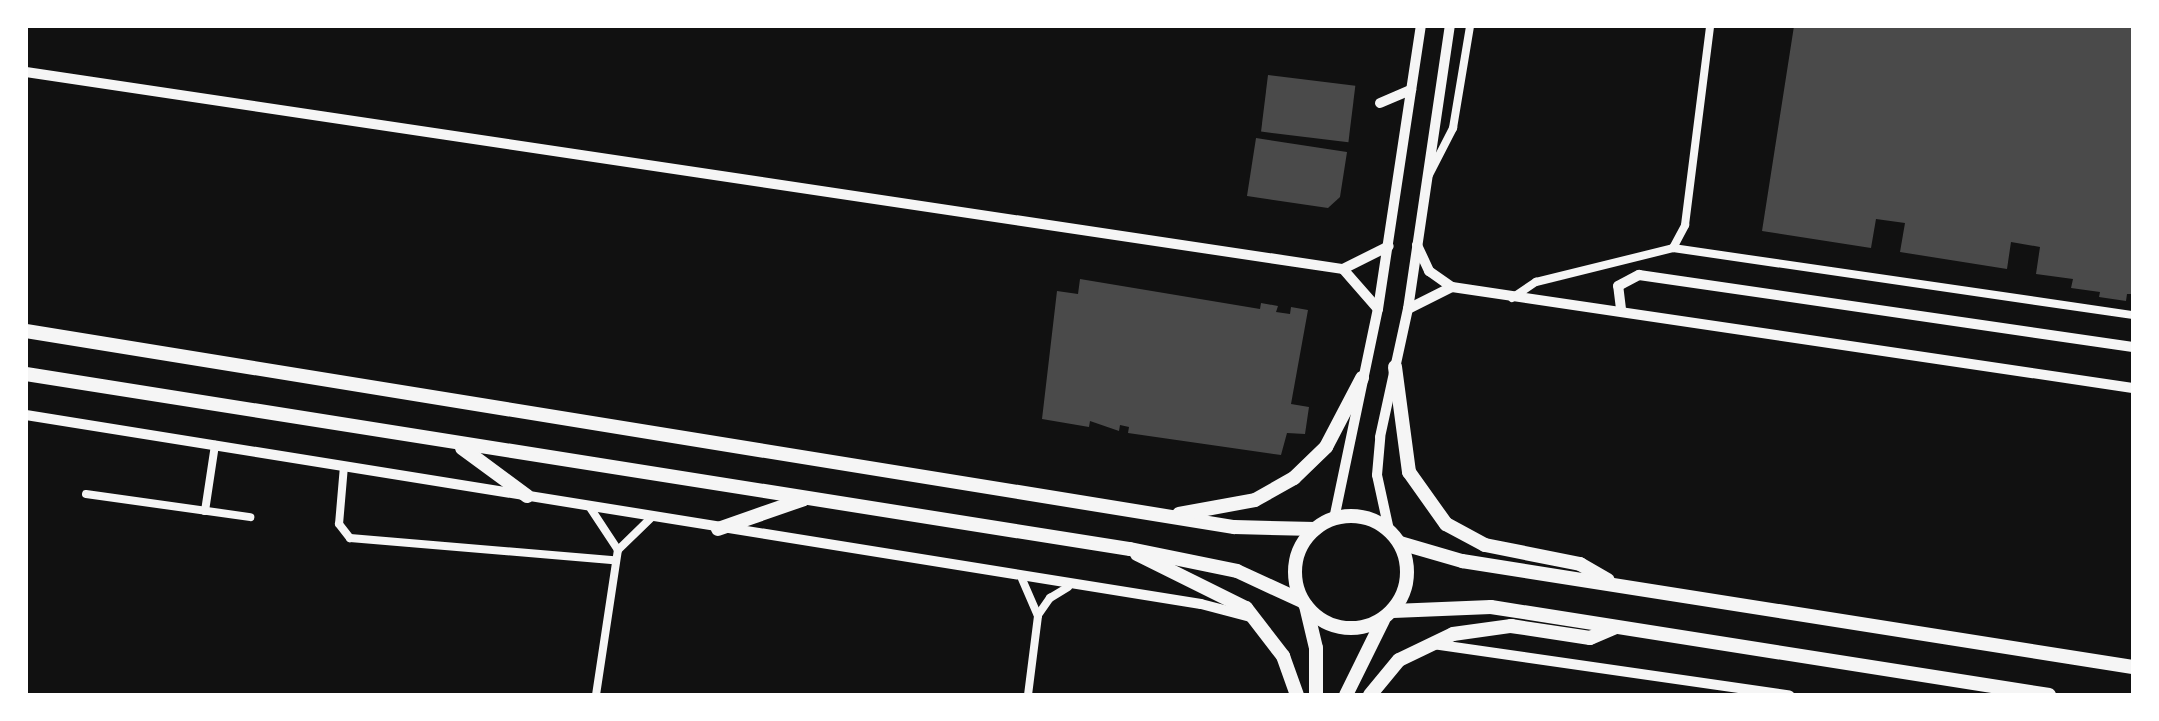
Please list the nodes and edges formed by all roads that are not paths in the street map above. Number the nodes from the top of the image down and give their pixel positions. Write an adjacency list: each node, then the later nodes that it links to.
1 (1421, 26): 6 (street)
2 (1450, 26): 8 (street)
3 (1470, 26): 8 (street)
4 (1710, 26): 11 (street)
5 (26, 72): 12 (street)
6 (1411, 90): 7 (street); 10 (street)
7 (1380, 103)
8 (1429, 176): 9 (street)
9 (1417, 245): 13 (street); 16 (street)
10 (1389, 246): 12 (street); 15 (street)
11 (1673, 248): 14 (street); 18 (street)
12 (1343, 269): 15 (street)
13 (1452, 287): 14 (street); 16 (street)
14 (1511, 299): 17 (street)
15 (1378, 309): 23 (street)
16 (1408, 309): 21 (street)
17 (1621, 309): 20 (street); 24 (street)
18 (2133, 315)
19 (26, 331): 34 (main road)
20 (2133, 347)
21 (1395, 367): 40 (street); 46 (main road)
22 (26, 374): 27 (main road)
23 (1362, 378): 34 (main road); 37 (street)
24 (2133, 388)
25 (26, 415): 26 (street)
26 (215, 445): 28 (street); 33 (street)
27 (459, 446): 30 (main road); 31 (main road)
28 (344, 466): 30 (street); 44 (street)
29 (86, 494): 33 (street)
30 (527, 496): 32 (street)
31 (808, 498): 38 (main road); 42 (main road)
32 (591, 509): 36 (street); 43 (street)
33 (205, 511): 35 (street)
34 (1167, 516): 39 (main road)
35 (250, 517)
36 (651, 518): 38 (street); 43 (street)
37 (1334, 519): 39 (main road); 40 (main road)
38 (718, 529): 45 (street)
39 (1315, 529): 48 (main road)
40 (1389, 530): 41 (main road)
41 (1400, 543): 46 (main road); 49 (main road)
42 (1130, 549): 48 (main road); 51 (main road)
43 (618, 550): 44 (street)
44 (614, 560): 56 (street)
45 (1022, 579): 47 (street); 50 (street)
46 (1612, 583): 54 (main road)
47 (1068, 587): 50 (street); 51 (street)
48 (1304, 604): 49 (main road); 59 (main road)
49 (1388, 615): 52 (main road); 60 (main road)
50 (1038, 616): 57 (street)
51 (1256, 619): 58 (main road)
52 (1615, 628): 53 (main road); 55 (main road)
53 (1427, 644): 61 (main road); 62 (street)
54 (2133, 667)
55 (2032, 693): 63 (main road)
56 (596, 695)
57 (1028, 695)
58 (1297, 695)
59 (1316, 695)
60 (1346, 695)
61 (1370, 695)
62 (1789, 695)
63 (2049, 695)

